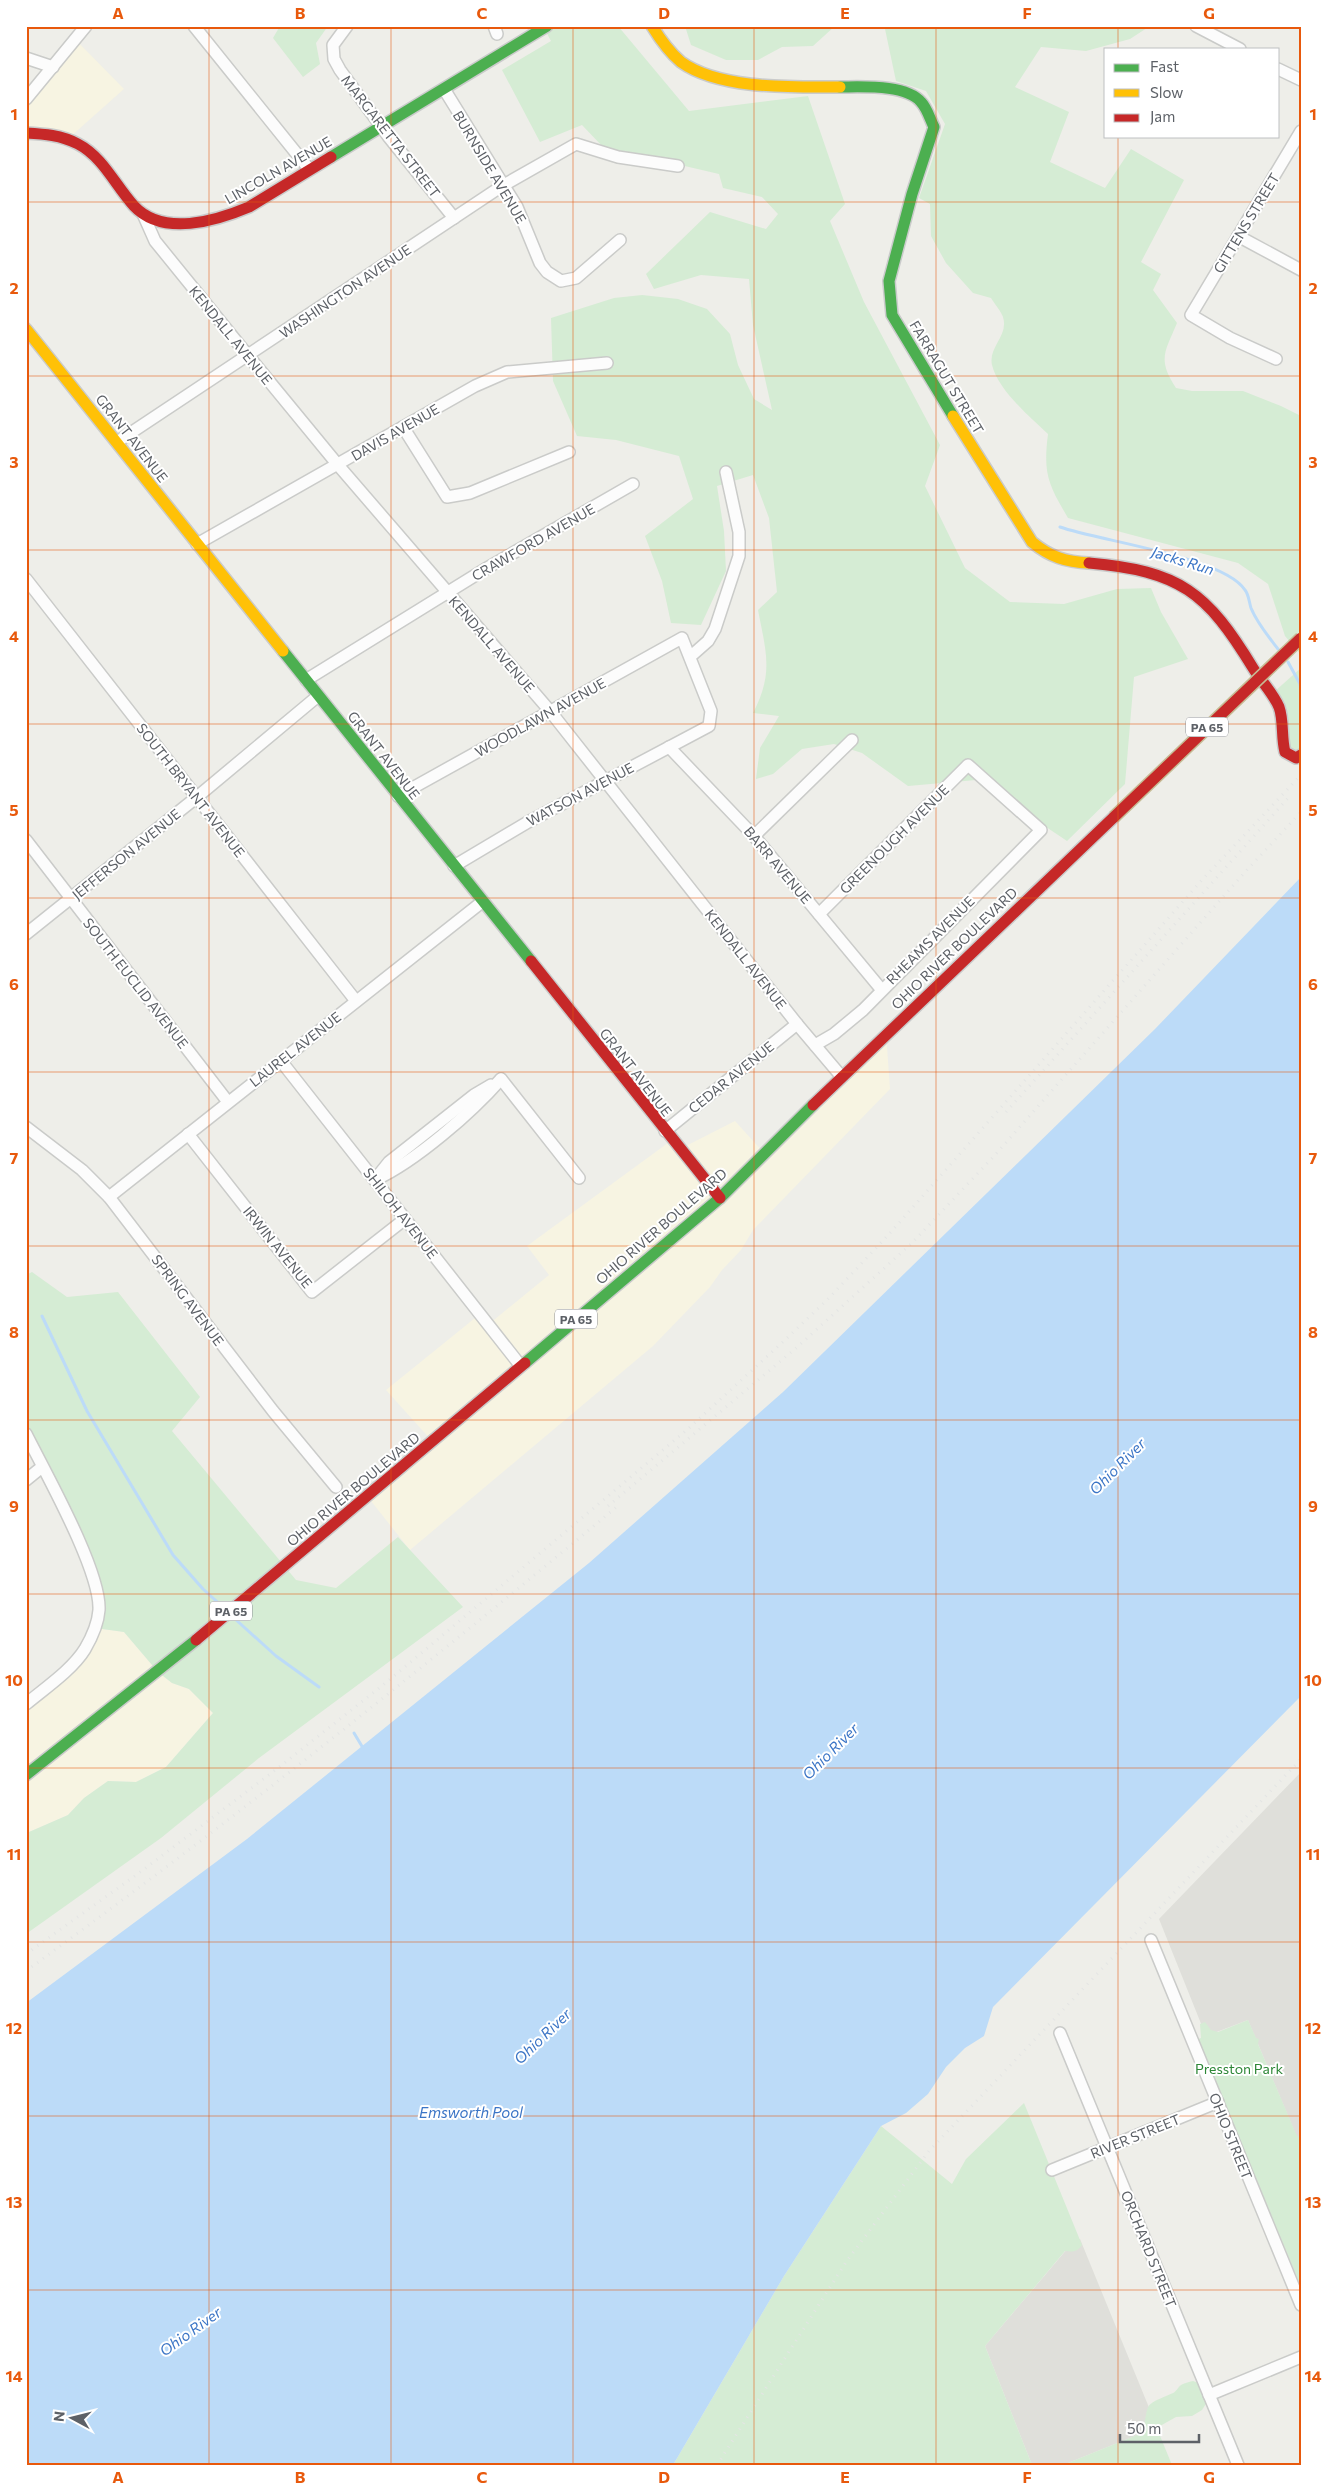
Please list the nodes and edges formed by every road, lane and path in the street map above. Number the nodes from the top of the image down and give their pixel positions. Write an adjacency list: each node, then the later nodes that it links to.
1 (86, 26): 10 (street)
2 (194, 26): 19 (street)
3 (347, 26): 15 (street, MARGARETTA STREET)
4 (547, 26): 13 (main road, LINCOLN AVENUE)
5 (652, 26): 46 (main road, FARRAGUT STREET)
6 (1196, 26): 7 (street)
7 (1214, 30): 8 (street)
8 (1239, 48)
9 (26, 58): 10 (street)
10 (53, 67): 14 (street)
11 (1280, 70): 12 (street)
12 (1301, 80)
13 (444, 89): 15 (main road, LINCOLN AVENUE); 20 (street, BURNSIDE AVENUE)
14 (26, 99)
15 (382, 127): 19 (main road, LINCOLN AVENUE); 22 (street, MARGARETTA STREET)
16 (1301, 131): 23 (street, GITTENS STREET)
17 (26, 133): 21 (main road)
18 (678, 166): 20 (street, WASHINGTON AVENUE)
19 (309, 170): 21 (main road, LINCOLN AVENUE)
20 (502, 186): 22 (street, WASHINGTON AVENUE); 24 (street, BURNSIDE AVENUE)
21 (143, 214): 27 (street, KENDALL AVENUE)
22 (454, 218): 27 (street, WASHINGTON AVENUE)
23 (1238, 236): 25 (street); 28 (street, GITTENS STREET)
24 (620, 240)
25 (1301, 270)
26 (26, 329): 31 (main road, GRANT AVENUE)
27 (248, 355): 31 (street, WASHINGTON AVENUE); 33 (street, KENDALL AVENUE)
28 (1276, 359)
29 (607, 363): 30 (street, DAVIS AVENUE)
30 (404, 427): 32 (street); 33 (street, DAVIS AVENUE)
31 (117, 442): 36 (main road, GRANT AVENUE)
32 (569, 452)
33 (338, 465): 36 (street, DAVIS AVENUE); 38 (street, KENDALL AVENUE)
34 (726, 472): 40 (street)
35 (633, 484): 38 (street, CRAWFORD AVENUE)
36 (197, 544): 41 (main road, GRANT AVENUE)
37 (26, 579): 49 (street, SOUTH BRYANT AVENUE)
38 (448, 592): 41 (street, CRAWFORD AVENUE); 43 (street, KENDALL AVENUE)
39 (1301, 638): 63 (main road, OHIO RIVER BOULEVARD / PA 65, bridge)
40 (691, 656): 43 (street, WOODLAWN AVENUE); 45 (street, WATSON AVENUE)
41 (306, 680): 42 (main road, GRANT AVENUE)
42 (318, 696): 48 (main road, GRANT AVENUE); 49 (street, JEFFERSON AVENUE)
43 (550, 711): 47 (street, KENDALL AVENUE); 48 (street, WOODLAWN AVENUE)
44 (852, 740): 51 (street)
45 (669, 747): 47 (street, WATSON AVENUE); 51 (street, BARR AVENUE)
46 (1301, 755)
47 (604, 781): 53 (street, WATSON AVENUE); 60 (street, KENDALL AVENUE)
48 (398, 796): 53 (main road, GRANT AVENUE)
49 (197, 797): 54 (street, JEFFERSON AVENUE); 59 (street, SOUTH BRYANT AVENUE)
50 (1041, 830): 56 (street, GREENOUGH AVENUE); 58 (street, RHEAMS AVENUE)
51 (754, 836): 56 (street, BARR AVENUE)
52 (26, 840): 54 (street, SOUTH EUCLID AVENUE)
53 (454, 866): 55 (main road, GRANT AVENUE)
54 (71, 898): 57 (street, JEFFERSON AVENUE); 64 (street, SOUTH EUCLID AVENUE)
55 (482, 902): 59 (street, LAUREL AVENUE); 66 (main road, GRANT AVENUE)
56 (819, 914): 58 (street, BARR AVENUE)
57 (26, 934)
58 (881, 989): 61 (street, RHEAMS AVENUE)
59 (356, 1001): 62 (street, LAUREL AVENUE)
60 (797, 1024): 61 (street, KENDALL AVENUE); 66 (street, CEDAR AVENUE)
61 (815, 1045): 63 (street, KENDALL AVENUE)
62 (281, 1060): 64 (street, LAUREL AVENUE); 69 (street, SHILOH AVENUE)
63 (841, 1076): 71 (main road, OHIO RIVER BOULEVARD / PA 65)
64 (228, 1102): 67 (street, LAUREL AVENUE)
65 (26, 1126): 70 (street, SPRING AVENUE)
66 (665, 1131): 71 (main road, GRANT AVENUE)
67 (188, 1134): 70 (street, LAUREL AVENUE); 72 (street, IRWIN AVENUE)
68 (580, 1178): 69 (street)
69 (375, 1180): 72 (street, SHILOH AVENUE)
70 (109, 1197): 77 (street, SPRING AVENUE)
71 (720, 1198): 73 (main road, OHIO RIVER BOULEVARD / PA 65)
72 (405, 1218): 73 (street, SHILOH AVENUE)
73 (520, 1365): 79 (main road, OHIO RIVER BOULEVARD / PA 65)
74 (26, 1434): 75 (street)
75 (42, 1466): 76 (street); 78 (street)
76 (26, 1480)
77 (336, 1487)
78 (26, 1704)
79 (26, 1775)
80 (1151, 1940): 82 (street, OHIO STREET)
81 (1060, 2033): 83 (street, ORCHARD STREET)
82 (1218, 2102): 83 (street, RIVER STREET); 85 (street, OHIO STREET)
83 (1108, 2147): 84 (street, RIVER STREET); 87 (street, ORCHARD STREET)
84 (1052, 2170)
85 (1301, 2305)
86 (1301, 2357): 87 (street)
87 (1209, 2395): 88 (street, ORCHARD STREET)
88 (1238, 2465)

